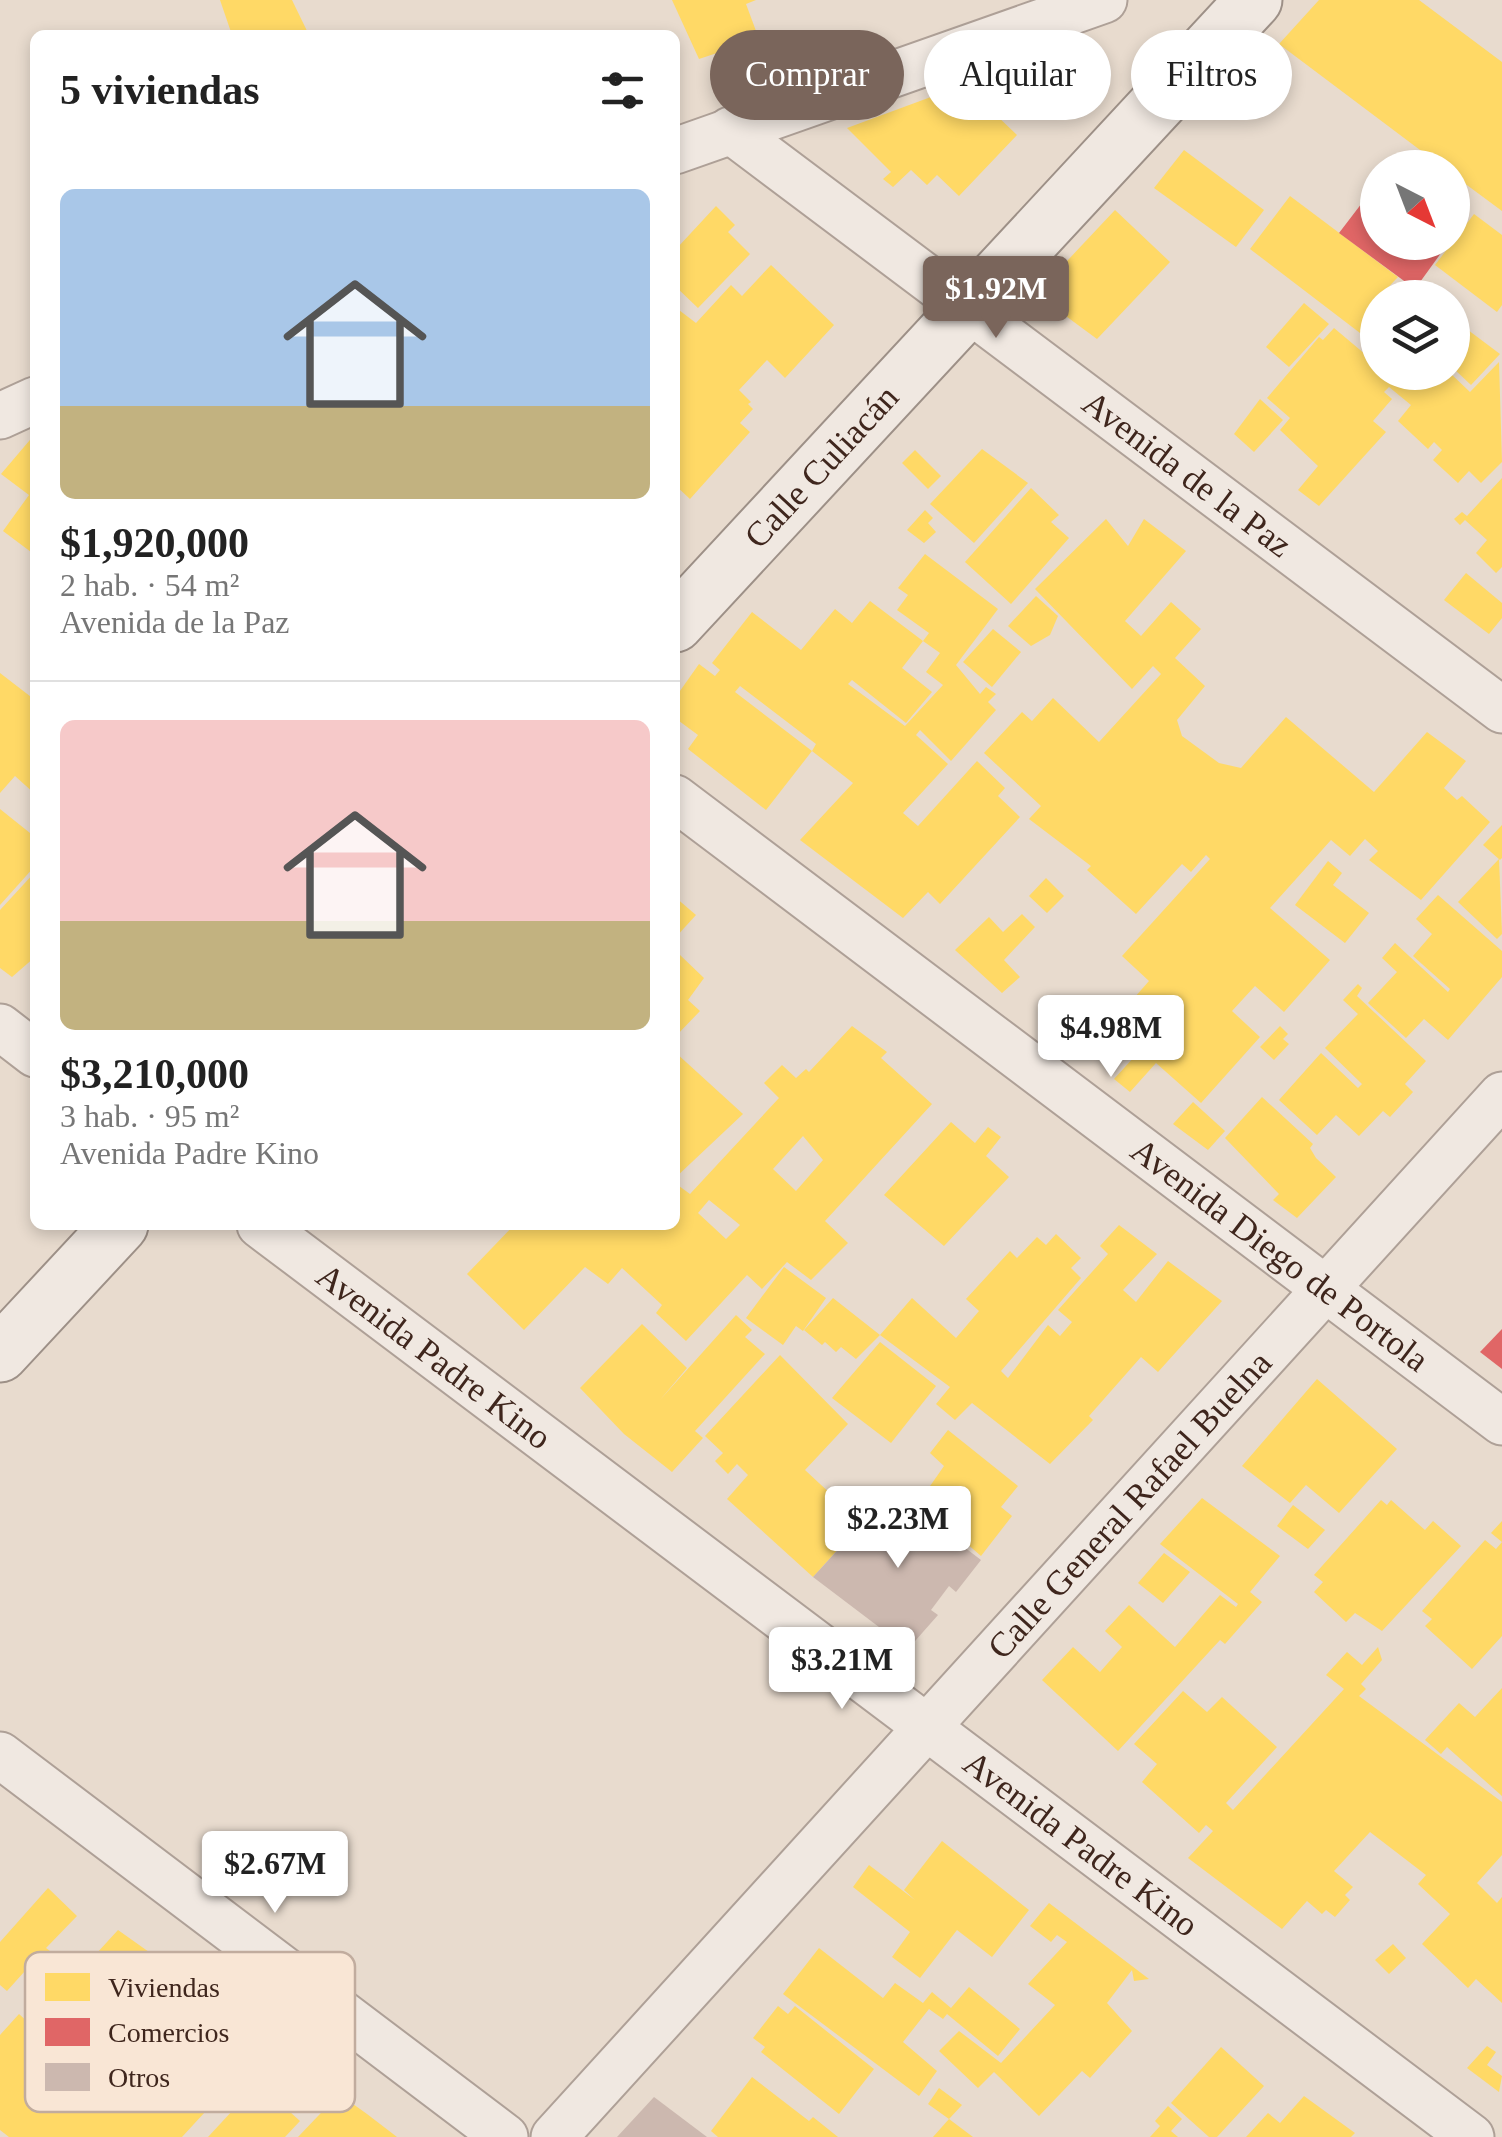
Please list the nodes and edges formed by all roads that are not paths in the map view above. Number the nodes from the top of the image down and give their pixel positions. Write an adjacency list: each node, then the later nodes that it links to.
1 (1104, 0): 3 (street)
2 (1254, 0): 5 (street, Calle Culiacán)
3 (730, 130): 4 (street); 5 (street, Avenida de la Paz)
4 (680, 149)
5 (968, 309): 8 (street, Calle Culiacán); 9 (street, Avenida de la Paz)
6 (30, 402): 7 (street)
7 (0, 416)
8 (680, 619)
9 (1502, 710)
10 (680, 802): 16 (street, Avenida Diego de Portola)
11 (0, 1027): 12 (street)
12 (30, 1050)
13 (1502, 1095): 16 (street, Calle General Rafael Buelna)
14 (115, 1230): 17 (street)
15 (267, 1230): 19 (street, Avenida Padre Kino)
16 (1328, 1290): 18 (street, Avenida Diego de Portola); 19 (street, Calle General Rafael Buelna)
17 (0, 1354)
18 (1502, 1422)
19 (924, 1727): 24 (street, Calle General Rafael Buelna); 25 (street, Avenida Padre Kino)
20 (0, 1755): 21 (street)
21 (260, 1952)
22 (355, 2024): 23 (street)
23 (505, 2137)
24 (554, 2137)
25 (1472, 2137)

